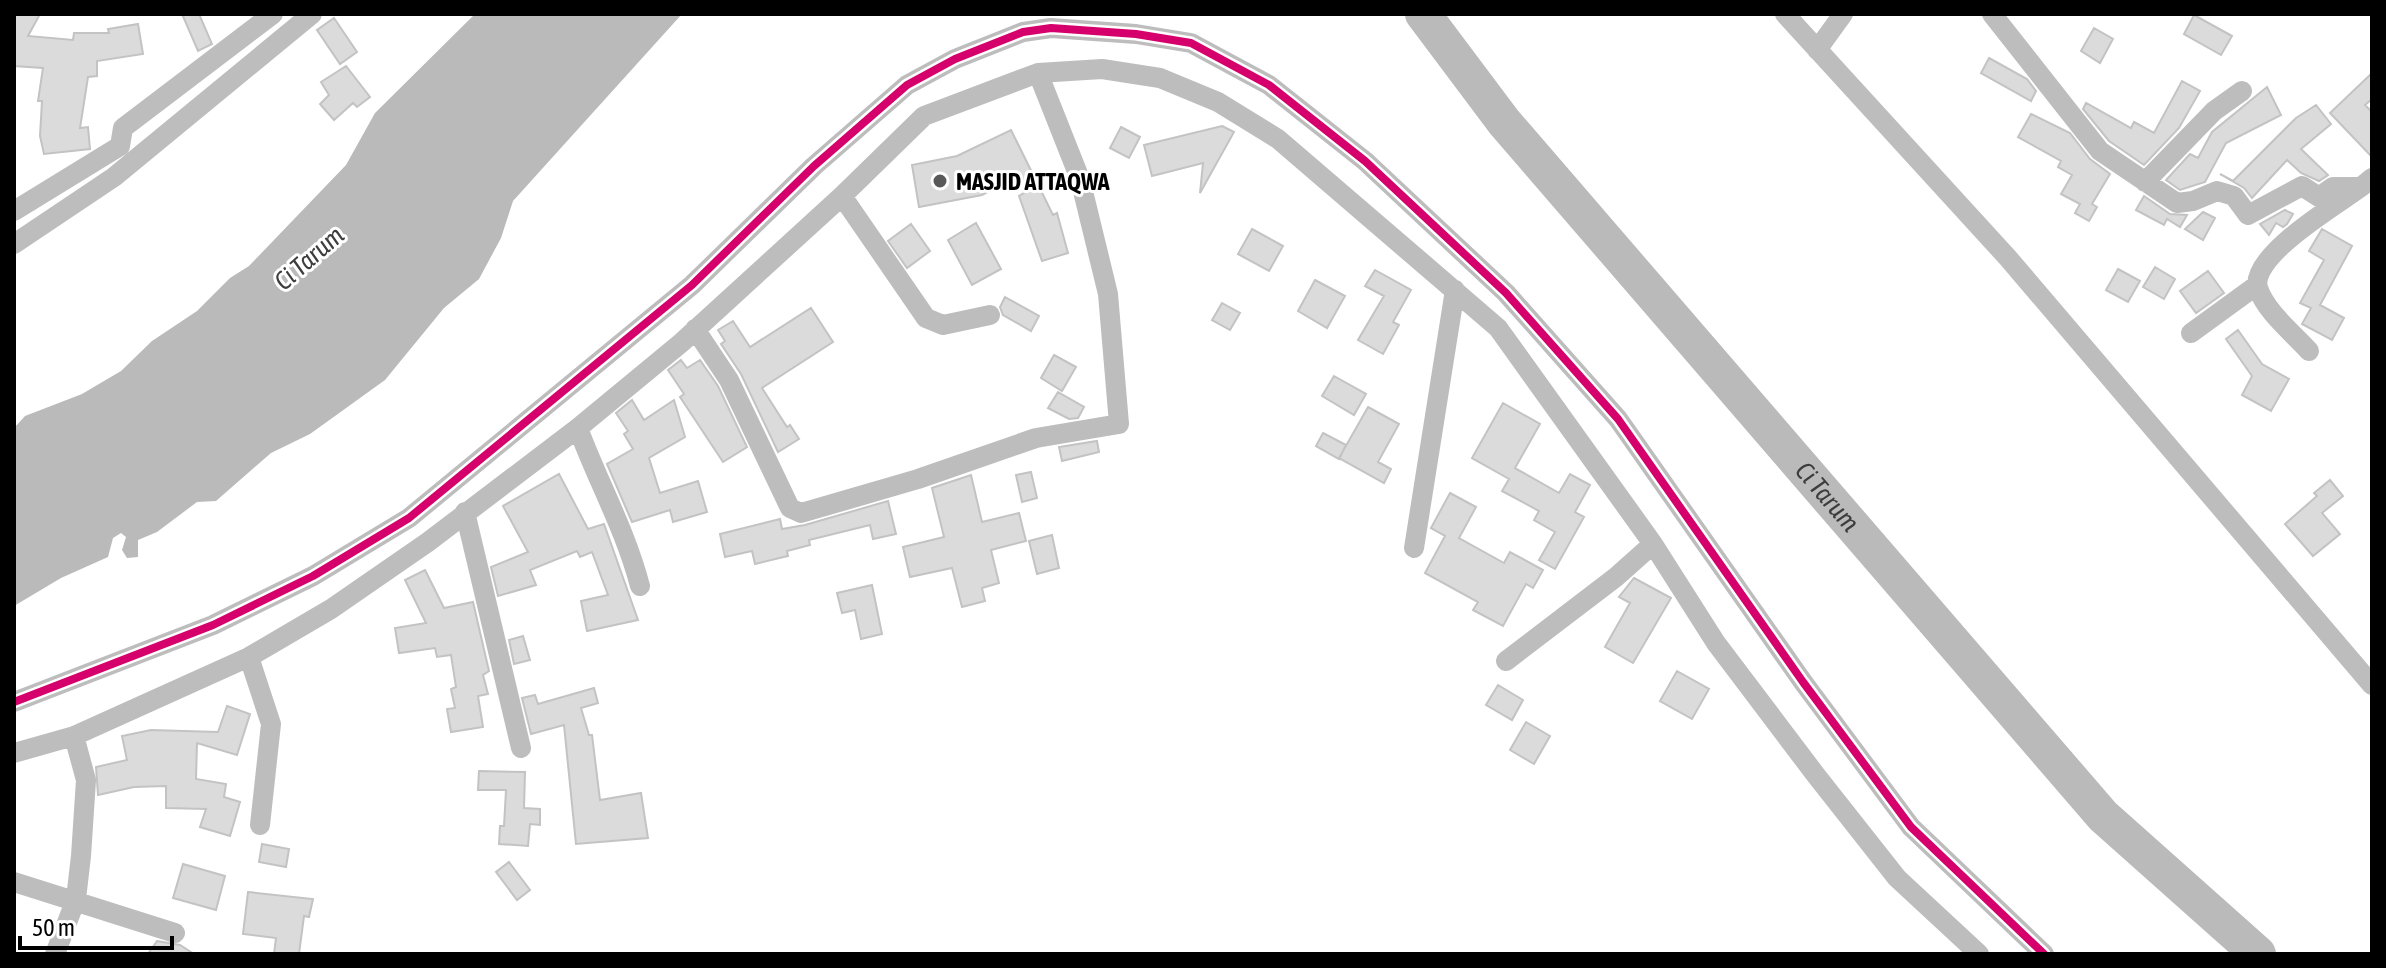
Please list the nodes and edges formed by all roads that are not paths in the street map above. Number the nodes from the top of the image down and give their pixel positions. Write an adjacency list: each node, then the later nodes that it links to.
1 (273, 14): 12 (street)
2 (312, 14): 13 (street)
3 (1785, 14): 6 (street)
4 (1843, 14): 6 (street)
5 (1992, 14): 9 (street)
6 (1817, 50): 27 (street)
7 (1038, 73): 11 (street); 15 (street); 17 (street)
8 (2242, 91): 9 (street)
9 (2145, 182): 10 (street)
10 (2367, 183): 14 (street)
11 (842, 196): 16 (street); 17 (street)
12 (14, 211)
13 (14, 244)
14 (2257, 285): 18 (street); 19 (street)
15 (1455, 290): 22 (street); 23 (street)
16 (990, 315)
17 (695, 329): 20 (street)
18 (2191, 333)
19 (2309, 351)
20 (578, 428): 21 (street); 24 (street)
21 (465, 512): 25 (street); 30 (street)
22 (1653, 544): 26 (street); 37 (street)
23 (1414, 548)
24 (640, 586)
25 (249, 657): 29 (street); 32 (street)
26 (1506, 661)
27 (2372, 685)
28 (14, 702): 38 (street)
29 (74, 736): 31 (street); 34 (street)
30 (521, 748)
31 (14, 753)
32 (260, 825)
33 (14, 882): 34 (street)
34 (76, 899): 35 (street); 36 (street)
35 (175, 933)
36 (55, 954)
37 (1979, 954)
38 (2044, 954)

